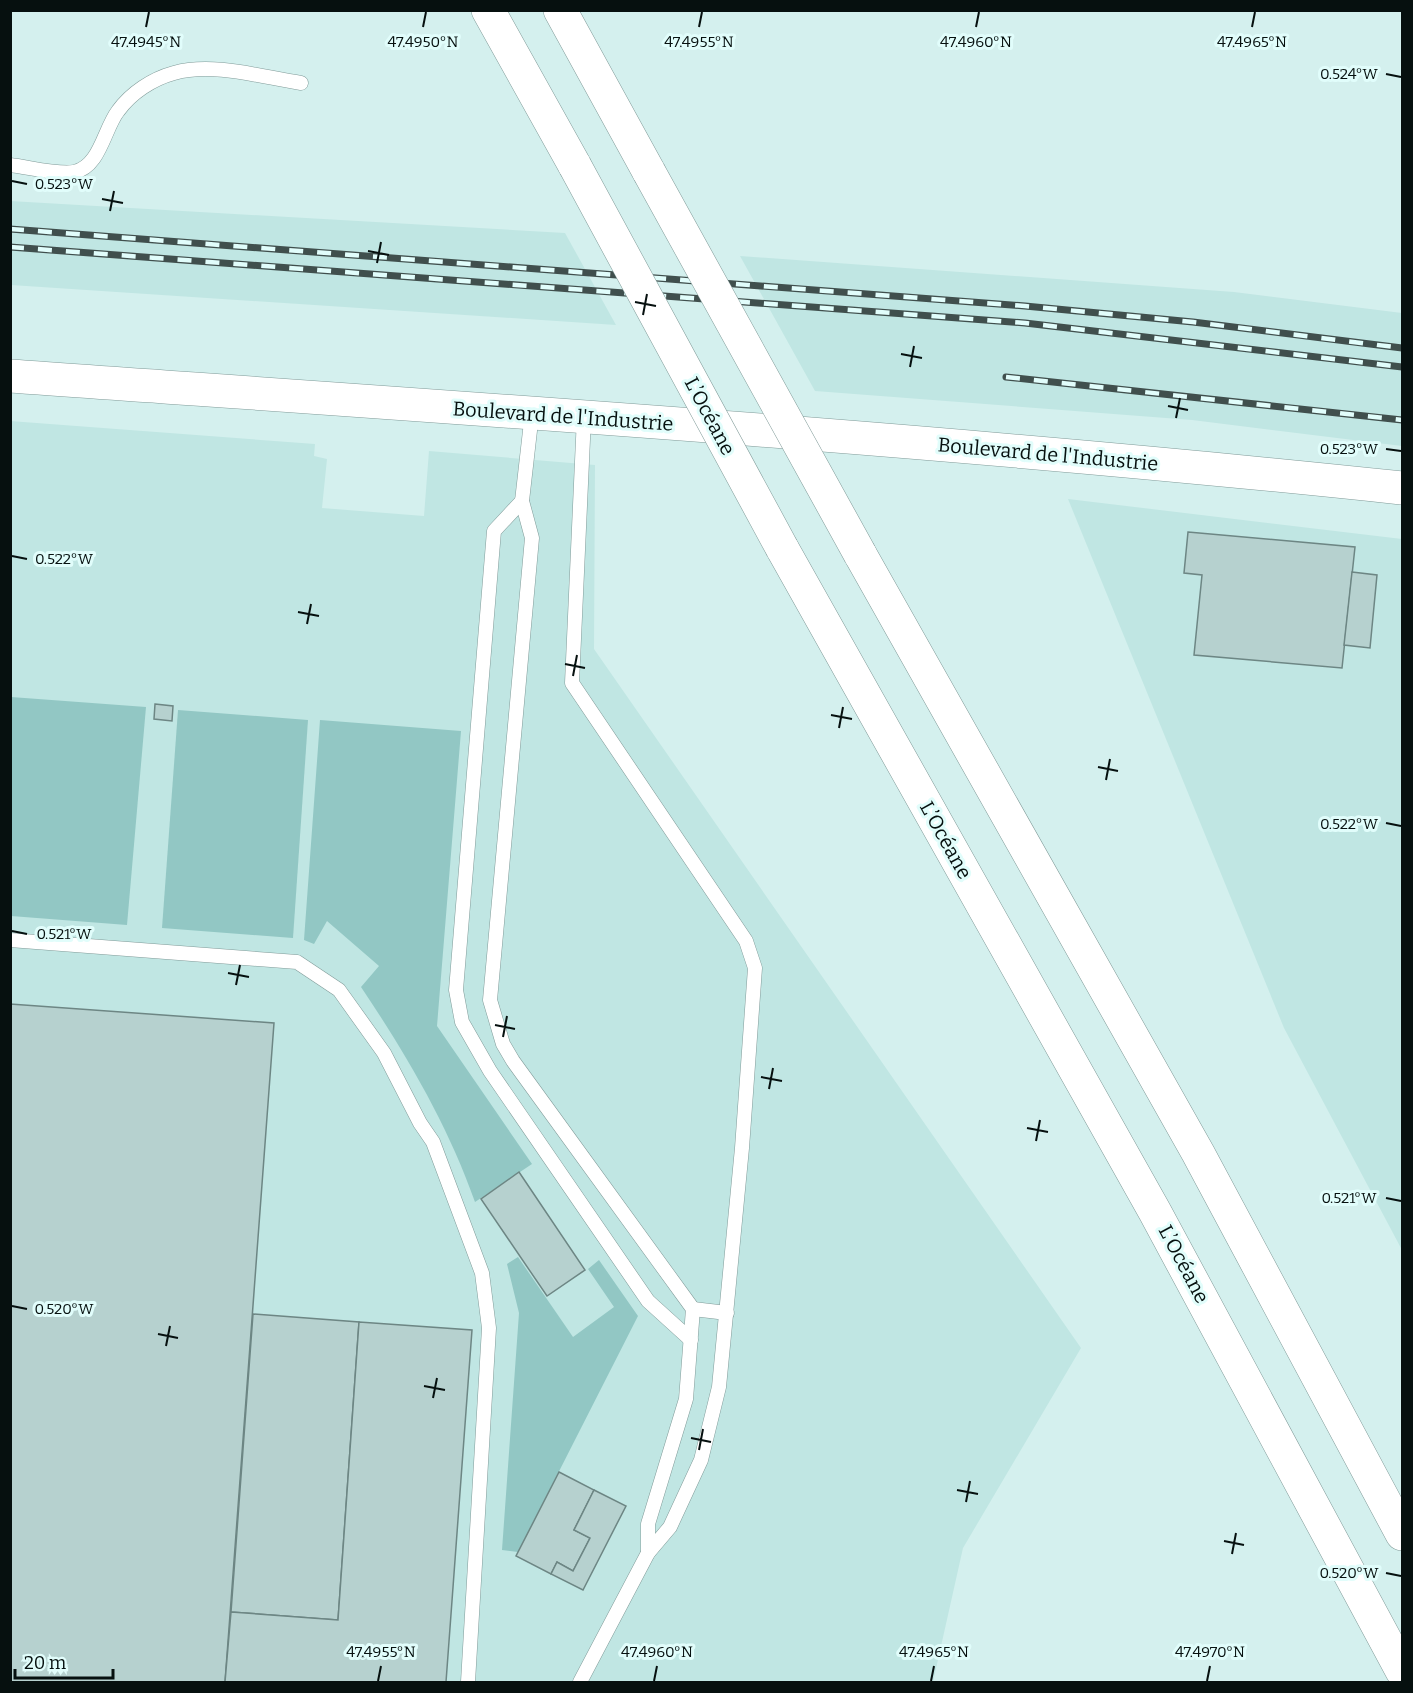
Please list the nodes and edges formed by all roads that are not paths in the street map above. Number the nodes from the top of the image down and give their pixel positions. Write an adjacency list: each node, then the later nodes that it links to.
1 (488, 10): 16 (main road, L’Océane, bridge)
2 (560, 10): 14 (main road, bridge)
3 (301, 83): 4 (lane)
4 (10, 165)
5 (10, 376): 6 (main road, Boulevard de l'Industrie)
6 (532, 413): 7 (main road, Boulevard de l'Industrie); 9 (lane)
7 (584, 417): 8 (main road, Boulevard de l'Industrie); 12 (lane)
8 (1402, 488)
9 (522, 501): 11 (lane); 13 (lane)
10 (10, 940): 17 (lane)
11 (693, 1309): 12 (lane); 13 (lane)
12 (727, 1313): 15 (lane)
13 (691, 1340): 15 (lane)
14 (1402, 1534)
15 (648, 1553): 18 (lane)
16 (1402, 1671)
17 (468, 1683)
18 (580, 1683)

